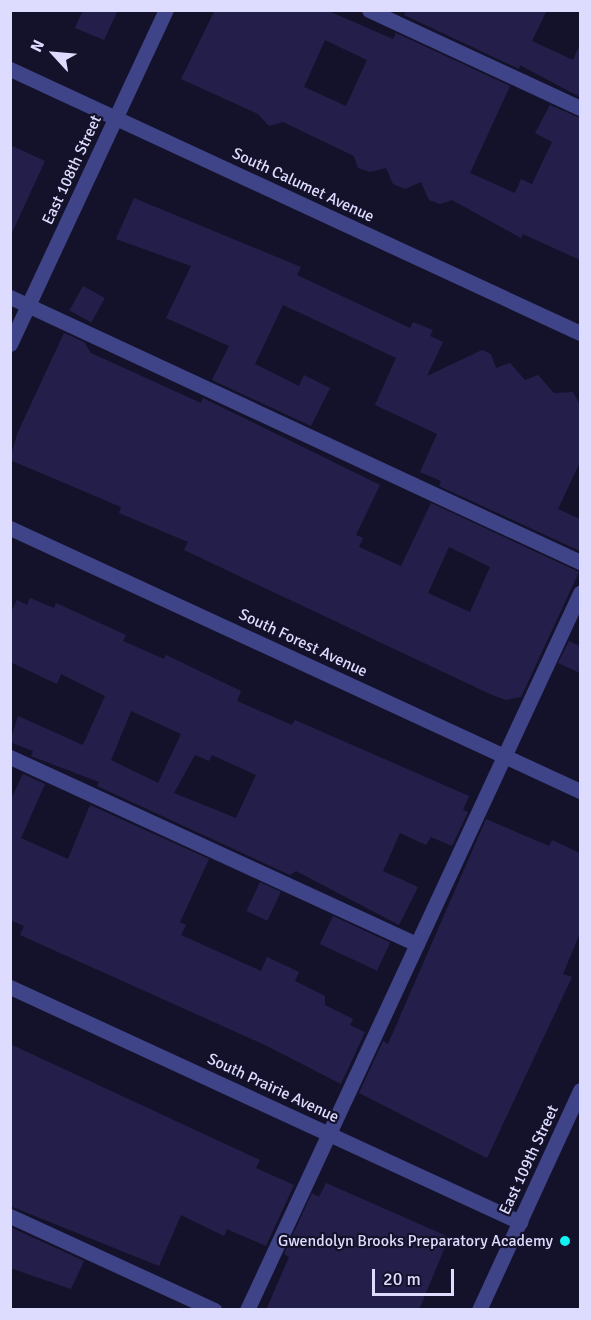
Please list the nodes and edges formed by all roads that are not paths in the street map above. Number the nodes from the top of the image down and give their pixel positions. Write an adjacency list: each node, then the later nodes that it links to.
1 (166, 10): 5 (street, East 108th Street)
2 (369, 10): 4 (street)
3 (10, 69): 5 (street, South Calumet Avenue)
4 (580, 108)
5 (116, 118): 7 (street, East 108th Street); 8 (street, South Calumet Avenue)
6 (10, 297): 7 (street)
7 (28, 306): 9 (street, East 108th Street); 11 (street)
8 (580, 333)
9 (10, 344)
10 (10, 528): 13 (street, South Forest Avenue)
11 (580, 562)
12 (580, 593): 13 (street)
13 (505, 756): 15 (street, South Forest Avenue); 16 (street)
14 (10, 757): 16 (street)
15 (580, 791)
16 (417, 944): 19 (street)
17 (10, 987): 19 (street, South Prairie Avenue)
18 (580, 1090): 21 (street, East 109th Street)
19 (329, 1134): 21 (street, South Prairie Avenue); 23 (street)
20 (10, 1216): 22 (street)
21 (520, 1222): 24 (street, East 109th Street)
22 (213, 1310)
23 (247, 1310)
24 (479, 1310)

